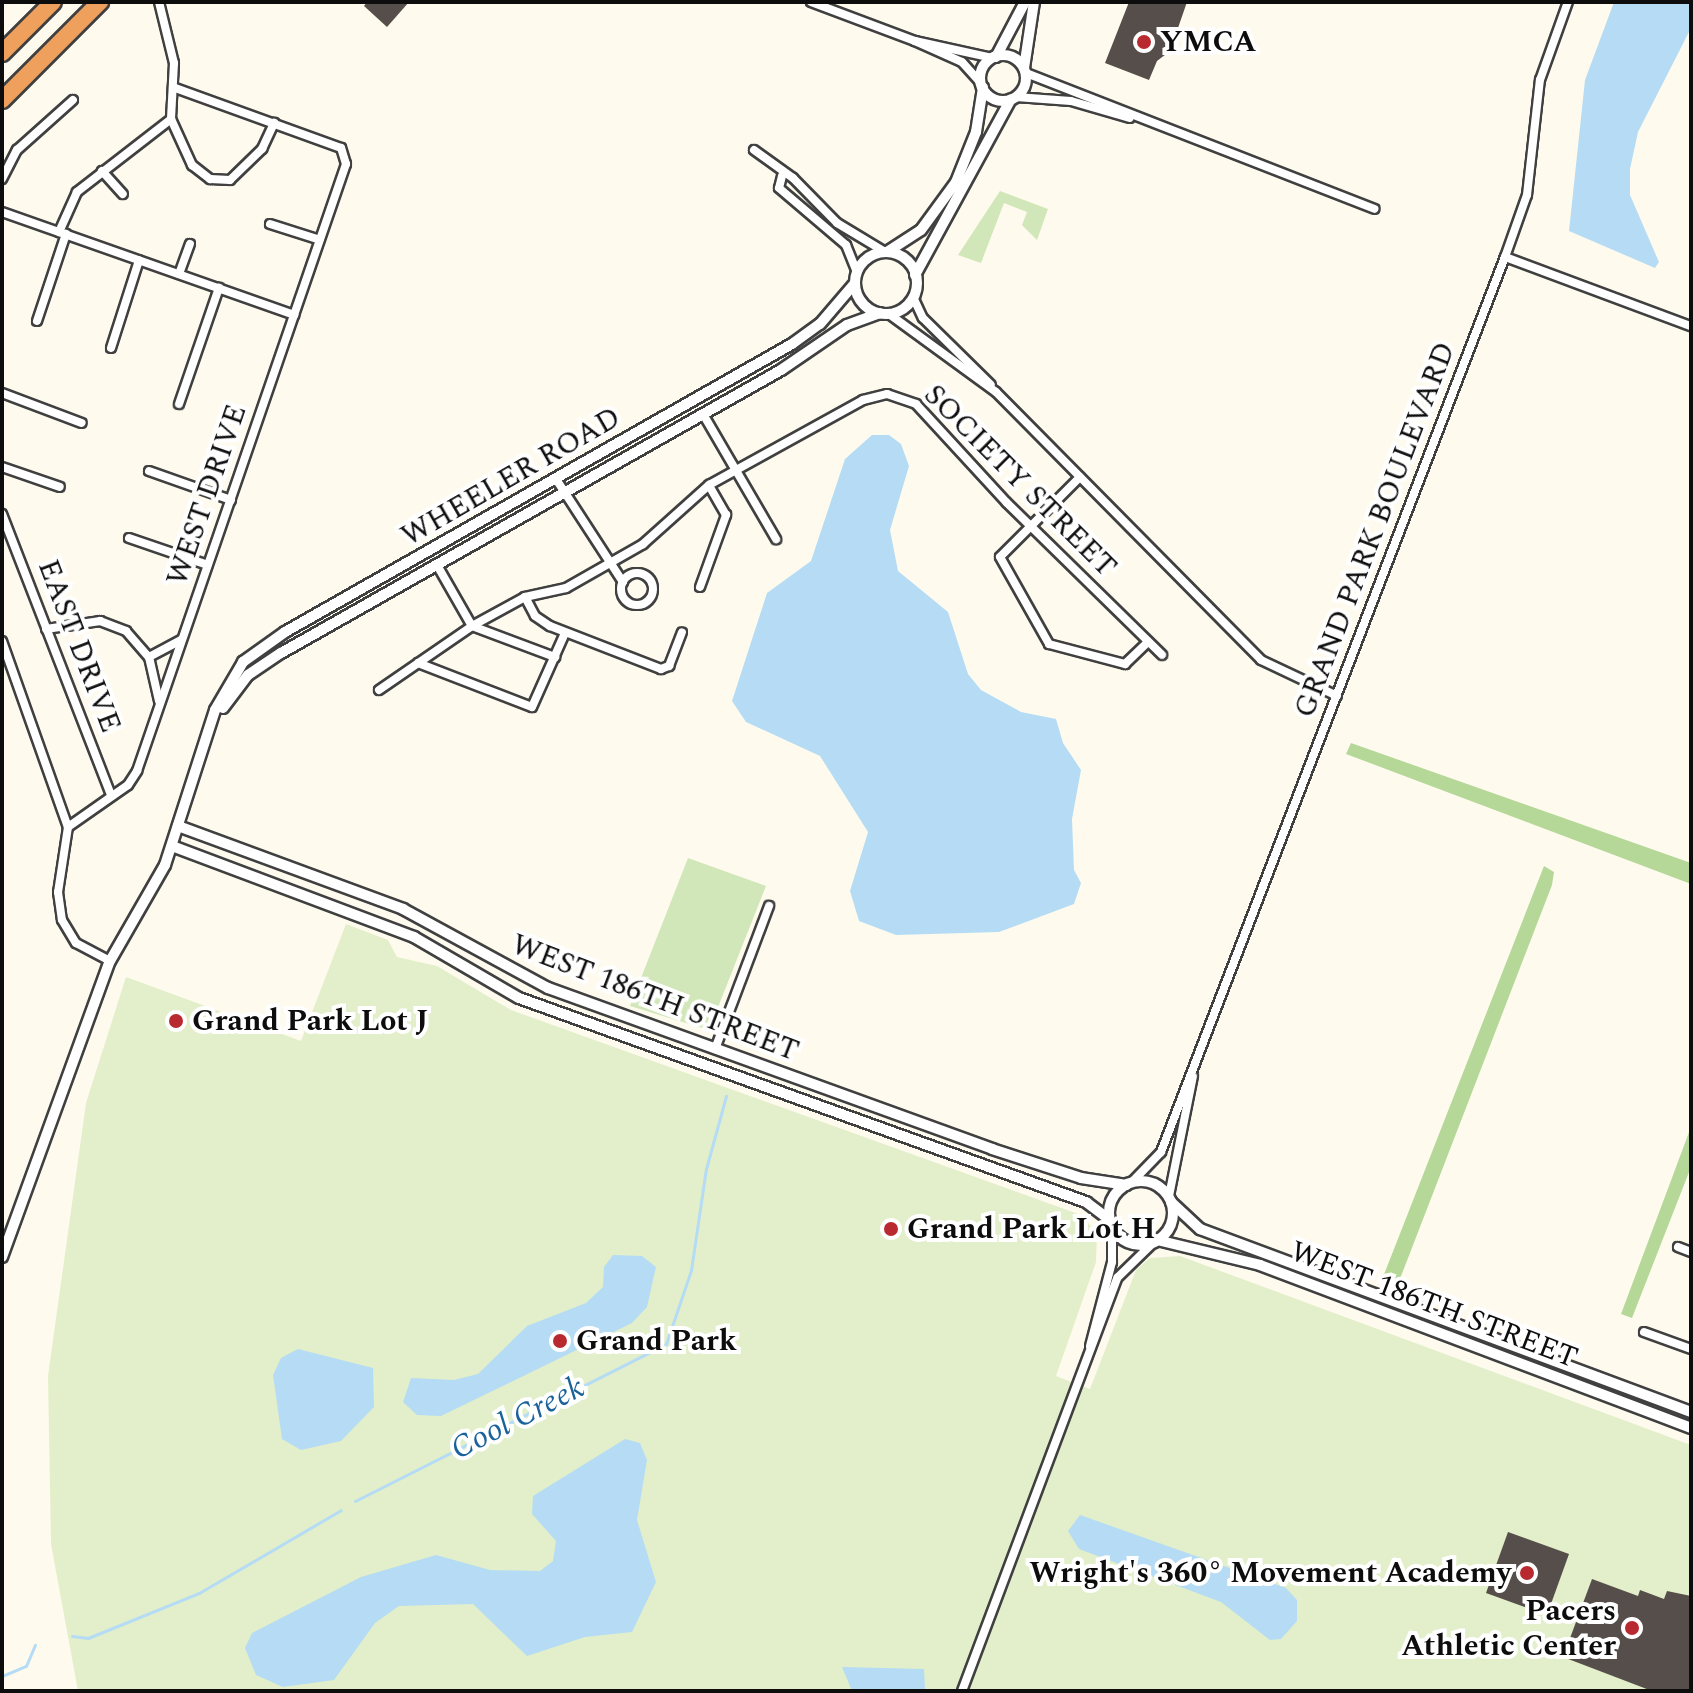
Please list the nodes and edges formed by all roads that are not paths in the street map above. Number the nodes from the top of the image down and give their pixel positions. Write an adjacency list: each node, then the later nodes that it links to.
1 (53, 2): 9 (highway)
2 (100, 2): 15 (highway)
3 (159, 2): 13 (street)
4 (811, 2): 8 (street)
5 (1025, 2): 10 (street)
6 (1034, 2): 11 (street)
7 (1568, 2): 32 (street, GRAND PARK BOULEVARD)
8 (915, 41): 10 (street); 12 (street)
9 (2, 53)
10 (994, 58): 11 (street); 12 (street)
11 (1025, 70): 14 (street); 17 (street)
12 (982, 85): 14 (street); 31 (street)
13 (175, 88): 18 (street); 19 (street)
14 (1014, 98): 17 (street); 35 (street)
15 (2, 100)
16 (73, 100): 23 (street)
17 (1131, 118): 25 (street)
18 (171, 119): 19 (street); 21 (street)
19 (274, 123): 29 (street, WEST DRIVE)
20 (754, 150): 22 (street)
21 (102, 171): 24 (street); 28 (street)
22 (782, 176): 31 (street); 36 (street)
23 (2, 179)
24 (123, 194)
25 (1374, 209)
26 (2, 212): 28 (street)
27 (270, 224): 29 (street)
28 (63, 233): 33 (street); 41 (street)
29 (320, 240): 40 (street, WEST DRIVE)
30 (190, 244): 34 (street)
31 (886, 252): 35 (street); 36 (street)
32 (1505, 257): 42 (street); 80 (street, GRAND PARK BOULEVARD)
33 (139, 260): 34 (street); 43 (street)
34 (179, 274): 37 (street)
35 (915, 275): 38 (street)
36 (856, 277): 39 (street); 53 (street, WHEELER ROAD)
37 (219, 288): 40 (street); 46 (street)
38 (913, 297): 39 (street); 44 (street)
39 (884, 313): 44 (street); 47 (street, WHEELER ROAD)
40 (294, 315): 57 (street, WEST DRIVE)
41 (37, 321)
42 (1691, 326)
43 (111, 348)
44 (996, 392): 52 (street)
45 (2, 393): 48 (street)
46 (179, 404)
47 (703, 414): 51 (street); 56 (street, WHEELER ROAD)
48 (82, 423)
49 (2, 467): 55 (street)
50 (149, 471): 57 (street)
51 (737, 472): 54 (street, SOCIETY STREET); 59 (street, SOCIETY STREET); 61 (street)
52 (1080, 477): 59 (street); 80 (street)
53 (556, 479): 56 (street); 82 (street, WHEELER ROAD)
54 (709, 485): 62 (street, SOCIETY STREET); 66 (street)
55 (60, 487)
56 (564, 492): 62 (street); 64 (street, WHEELER ROAD)
57 (231, 500): 63 (street, WEST DRIVE)
58 (2, 514): 69 (street, EAST DRIVE)
59 (1030, 526): 74 (street, SOCIETY STREET); 74 (street)
60 (129, 538): 63 (street)
61 (776, 539)
62 (608, 564): 65 (street); 67 (street, SOCIETY STREET)
63 (208, 565): 72 (street, WEST DRIVE)
64 (437, 565): 68 (street); 82 (street, WHEELER ROAD)
65 (623, 582)
66 (700, 587)
67 (525, 597): 68 (street, SOCIETY STREET); 71 (street)
68 (472, 626): 77 (street); 78 (street, SOCIETY STREET)
69 (46, 629): 76 (street); 83 (street, EAST DRIVE)
70 (682, 632): 71 (street)
71 (565, 633): 77 (street)
72 (182, 640): 76 (street); 81 (street, WEST DRIVE)
73 (2, 641): 85 (street)
74 (1148, 642): 75 (street, SOCIETY STREET)
75 (1162, 655)
76 (149, 657): 81 (street)
77 (555, 657): 78 (street)
78 (418, 663): 79 (street, SOCIETY STREET)
79 (379, 690)
80 (1337, 696): 92 (street, GRAND PARK BOULEVARD)
81 (159, 706): 83 (street, WEST DRIVE)
82 (212, 727): 84 (street, WHEELER ROAD)
83 (111, 795): 85 (street, WEST DRIVE)
84 (178, 826): 86 (street, WHEELER ROAD); 89 (street, WEST 186TH STREET)
85 (68, 827): 88 (street)
86 (170, 850): 88 (street, WHEELER ROAD); 90 (street, WEST 186TH STREET)
87 (769, 906): 91 (street)
88 (110, 961): 99 (street, WHEELER ROAD)
89 (621, 1015): 90 (street); 91 (street, WEST 186TH STREET)
90 (616, 1034): 95 (street, WEST 186TH STREET)
91 (715, 1049): 93 (street, WEST 186TH STREET)
92 (1195, 1066): 93 (street, GRAND PARK BOULEVARD); 94 (street, GRAND PARK BOULEVARD)
93 (1129, 1183): 94 (street); 95 (street)
94 (1170, 1199): 96 (street); 103 (street, WEST 186TH STREET)
95 (1111, 1223): 96 (street); 101 (street)
96 (1155, 1241): 101 (street); 104 (street, WEST 186TH STREET)
97 (1678, 1247): 98 (street)
98 (1691, 1252)
99 (2, 1257)
100 (1644, 1332): 102 (street)
101 (1090, 1347): 105 (street)
102 (1691, 1349)
103 (1691, 1412)
104 (1691, 1428)
105 (962, 1691)

